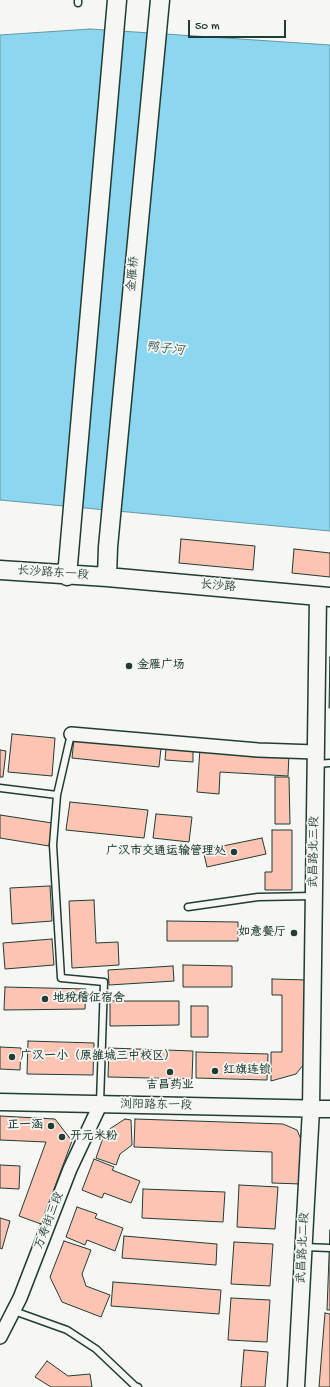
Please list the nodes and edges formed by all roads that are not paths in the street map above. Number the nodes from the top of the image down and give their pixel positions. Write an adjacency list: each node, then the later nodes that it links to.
1 (117, 0): 4 (main road)
2 (160, 0): 5 (main road, 金雁桥)
3 (0, 570): 4 (main road, 长沙路东一段)
4 (67, 576): 5 (main road, 长沙路东一段)
5 (107, 577): 6 (main road, 长沙路)
6 (324, 597): 8 (street, 武昌路北三段)
7 (71, 734): 8 (street); 10 (lane)
8 (321, 760): 11 (street, 武昌路北三段)
9 (0, 788): 10 (lane)
10 (57, 795): 14 (lane)
11 (314, 896): 12 (lane); 15 (street, 武昌路北三段)
12 (188, 907)
13 (0, 1102): 14 (street, 浏阳路东一段)
14 (100, 1105): 15 (street, 浏阳路东一段); 19 (street, 万寿街三段)
15 (311, 1108): 16 (street, 浏阳路东一段); 17 (street, 武昌路北二段)
16 (330, 1109)
17 (304, 1247): 18 (lane); 22 (street, 武昌路北二段)
18 (330, 1248)
19 (14, 1311): 20 (street, 万寿街三段); 21 (lane)
20 (0, 1337)
21 (138, 1387)
22 (296, 1387)

